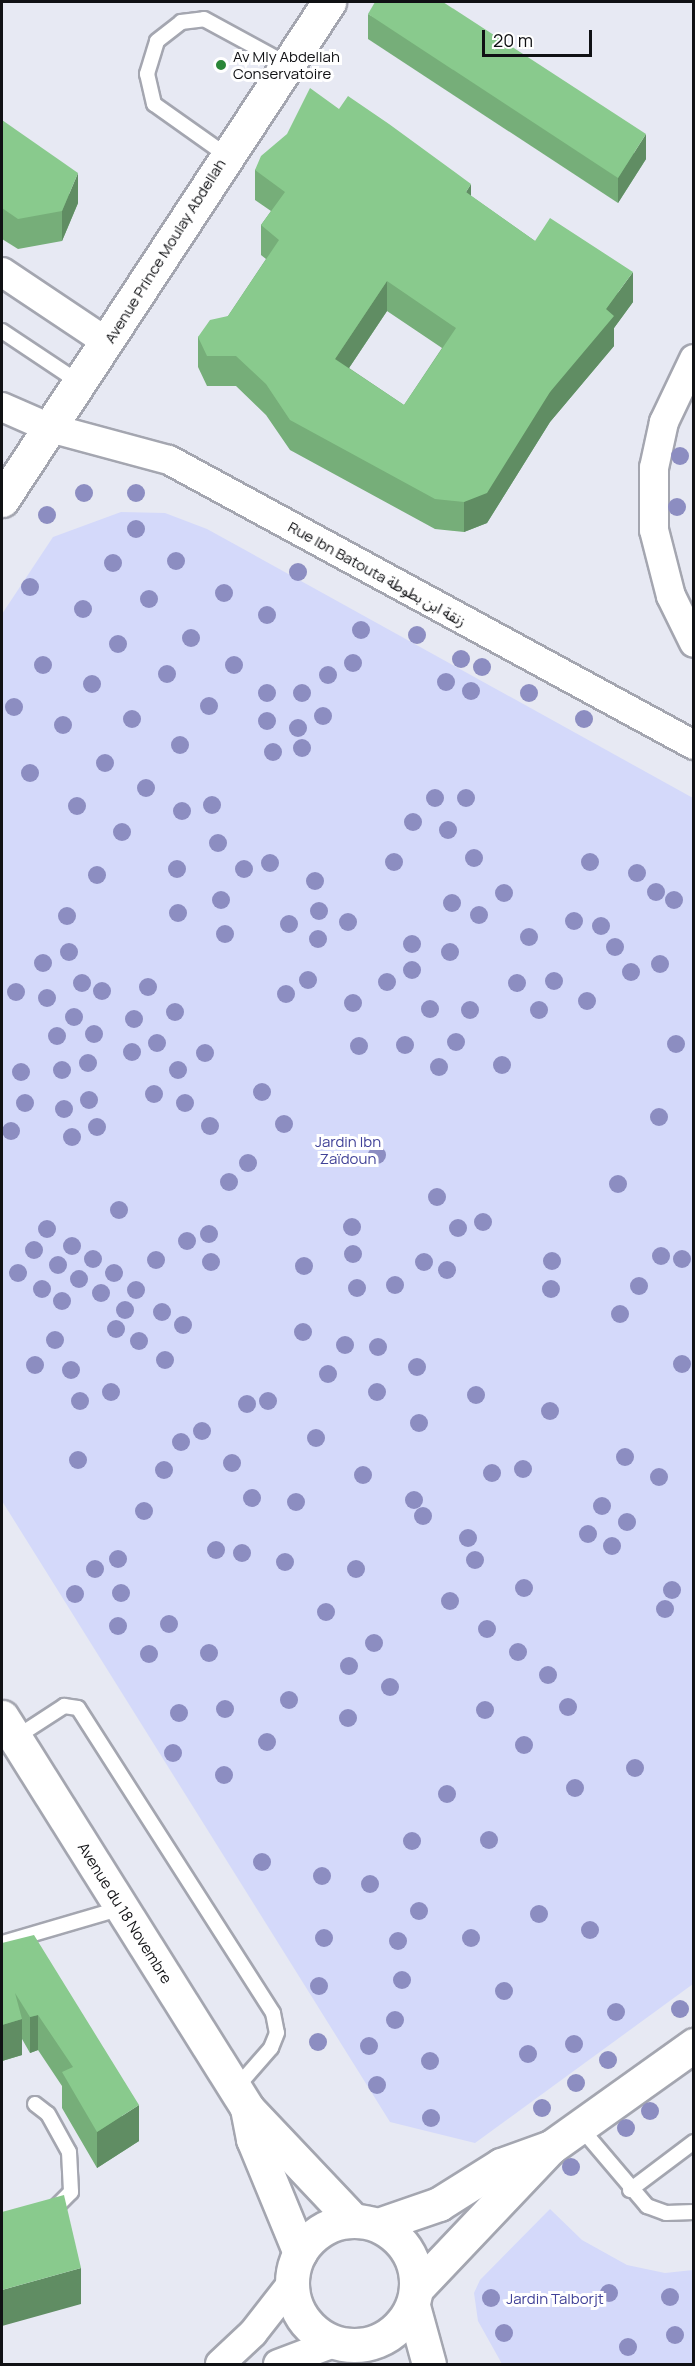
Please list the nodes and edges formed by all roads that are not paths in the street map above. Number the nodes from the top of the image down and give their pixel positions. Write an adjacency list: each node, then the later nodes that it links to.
1 (329, 2): 2 (street, Avenue Prince Moulay Abdellah)
2 (287, 64): 3 (street, Avenue Prince Moulay Abdellah); 3 (lane)
3 (226, 155): 6 (street, Avenue Prince Moulay Abdellah)
4 (2, 272): 6 (street)
5 (2, 331): 8 (lane)
6 (108, 343): 8 (street, Avenue Prince Moulay Abdellah)
7 (693, 358): 12 (street)
8 (80, 382): 10 (street, Avenue Prince Moulay Abdellah)
9 (2, 407): 10 (street, Rue Ibn Batouta زنقة ابن بطوطة)
10 (50, 428): 11 (street, Avenue Prince Moulay Abdellah); 13 (street, Rue Ibn Batouta زنقة ابن بطوطة)
11 (2, 500)
12 (693, 643)
13 (693, 745)
14 (8, 1728): 15 (street, Avenue du 18 Novembre); 18 (lane)
15 (122, 1908): 16 (lane); 18 (street, Avenue du 18 Novembre)
16 (2, 1943)
17 (693, 2045): 20 (street)
18 (241, 2099): 26 (street, Avenue du 18 Novembre); 27 (street, Avenue du 18 Novembre)
19 (35, 2104): 25 (lane)
20 (580, 2127): 22 (street); 23 (lane)
21 (693, 2142): 23 (lane)
22 (551, 2147): 26 (street); 28 (street)
23 (630, 2190): 24 (lane)
24 (693, 2212)
25 (43, 2219)
26 (366, 2222): 27 (street); 28 (street)
27 (296, 2268): 29 (street); 30 (street)
28 (415, 2296): 29 (street); 32 (street)
29 (349, 2351): 31 (street)
30 (220, 2364)
31 (278, 2364)
32 (429, 2364)

